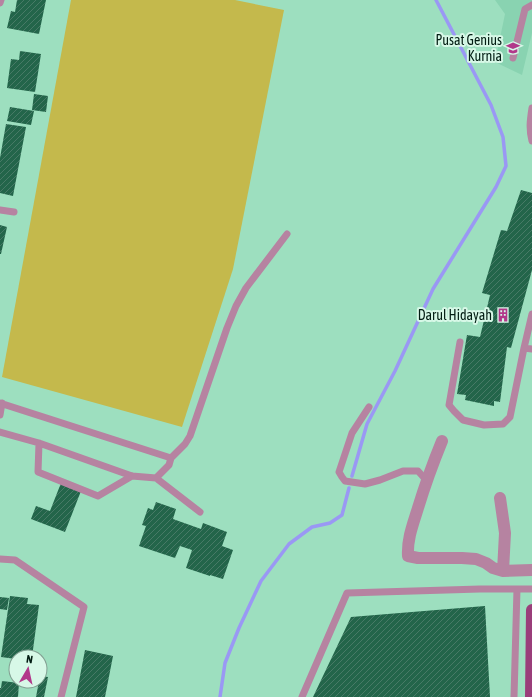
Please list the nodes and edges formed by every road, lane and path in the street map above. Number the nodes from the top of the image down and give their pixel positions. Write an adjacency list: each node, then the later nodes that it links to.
1 (532, 5): 2 (lane)
2 (513, 58)
3 (532, 108): 4 (lane)
4 (532, 141)
5 (0, 210): 6 (lane)
6 (14, 212)
7 (287, 234): 19 (lane)
8 (532, 314): 9 (lane)
9 (530, 327): 11 (lane)
10 (460, 342): 11 (lane)
11 (524, 348): 12 (lane)
12 (532, 349)
13 (1, 403): 15 (lane); 19 (lane)
14 (369, 407): 22 (lane)
15 (0, 415)
16 (0, 432): 18 (lane)
17 (442, 441): 22 (street)
18 (39, 443): 20 (lane); 20 (lane)
19 (171, 458): 21 (lane)
20 (132, 476): 21 (lane)
21 (156, 478): 24 (lane)
22 (427, 481): 27 (street)
23 (500, 498): 27 (street)
24 (200, 512)
25 (0, 559): 31 (lane)
26 (532, 570): 27 (street)
27 (503, 571)
28 (517, 589): 29 (lane); 32 (lane); 33 (lane)
29 (532, 589)
30 (532, 610): 34 (main road)
31 (61, 697)
32 (302, 697)
33 (514, 697)
34 (531, 697)

